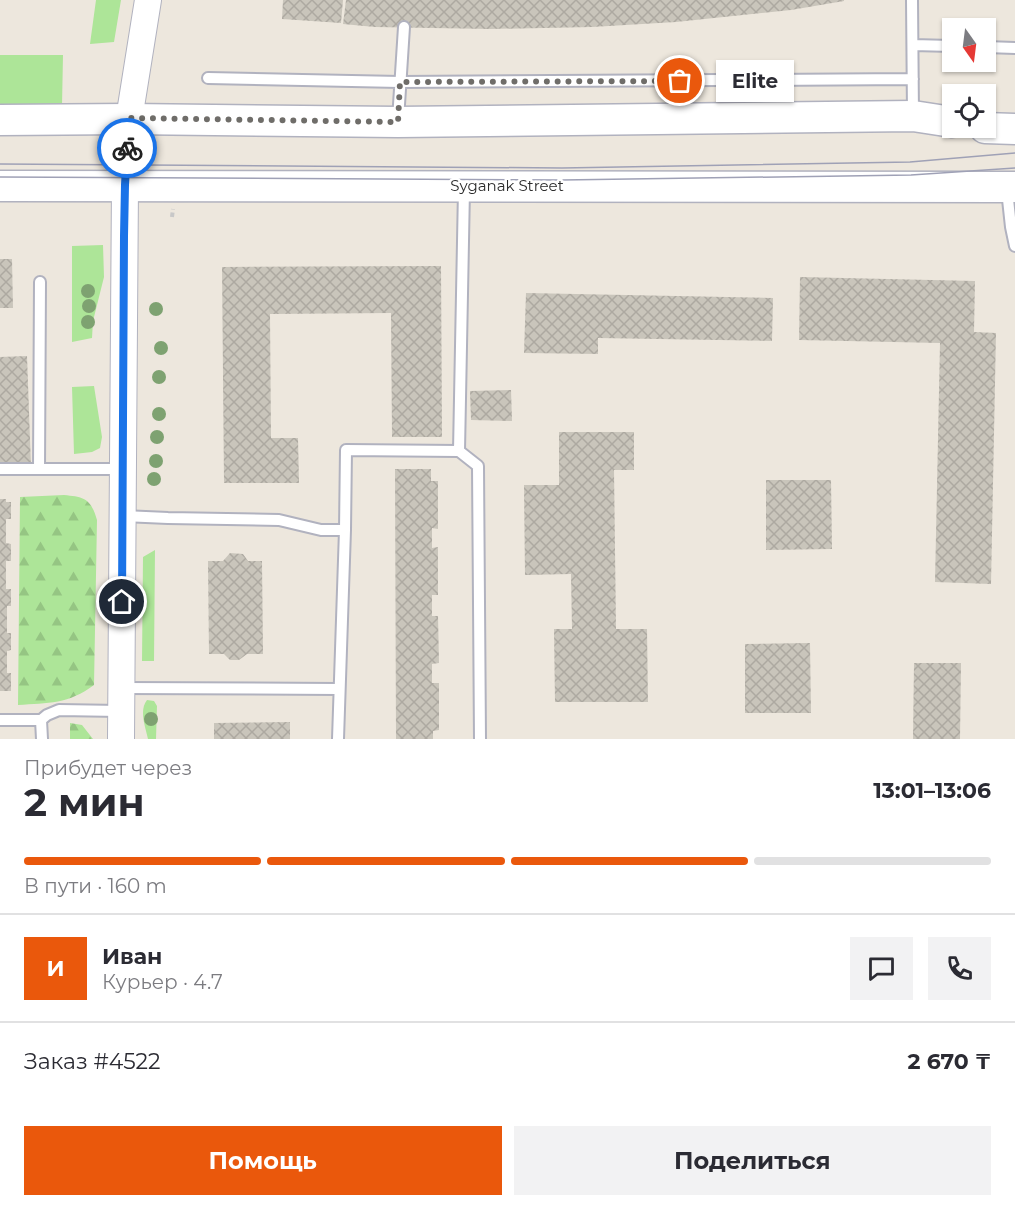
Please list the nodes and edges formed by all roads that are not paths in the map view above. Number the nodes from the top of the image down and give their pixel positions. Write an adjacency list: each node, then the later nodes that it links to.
1 (148, 0): 12 (street)
2 (912, 0): 4 (lane)
3 (404, 27): 10 (lane)
4 (913, 45): 5 (lane); 9 (lane)
5 (942, 46)
6 (996, 47): 7 (lane)
7 (1015, 48)
8 (208, 78): 10 (lane)
9 (913, 79): 10 (lane); 11 (lane)
10 (400, 82): 15 (lane)
11 (914, 116): 14 (main road); 15 (main road)
12 (129, 118): 13 (main road); 15 (main road); 18 (street)
13 (0, 120)
14 (942, 120)
15 (398, 122)
16 (996, 128): 17 (main road)
17 (1015, 129)
18 (125, 185): 19 (main road, Syganak Street); 20 (main road, Syganak Street); 27 (street)
19 (0, 186)
20 (464, 186): 21 (main road, Syganak Street); 24 (lane)
21 (1011, 187): 22 (lane)
22 (1015, 246)
23 (40, 282): 26 (lane)
24 (459, 451): 29 (lane); 37 (lane)
25 (0, 469): 26 (lane)
26 (39, 469): 27 (lane)
27 (122, 469): 28 (street)
28 (122, 516): 29 (lane); 31 (street)
29 (345, 530): 30 (lane)
30 (339, 689): 31 (lane); 36 (lane)
31 (121, 700): 33 (lane); 35 (street)
32 (0, 720): 33 (lane)
33 (41, 720): 34 (lane)
34 (42, 739)
35 (121, 739)
36 (338, 739)
37 (480, 739)

